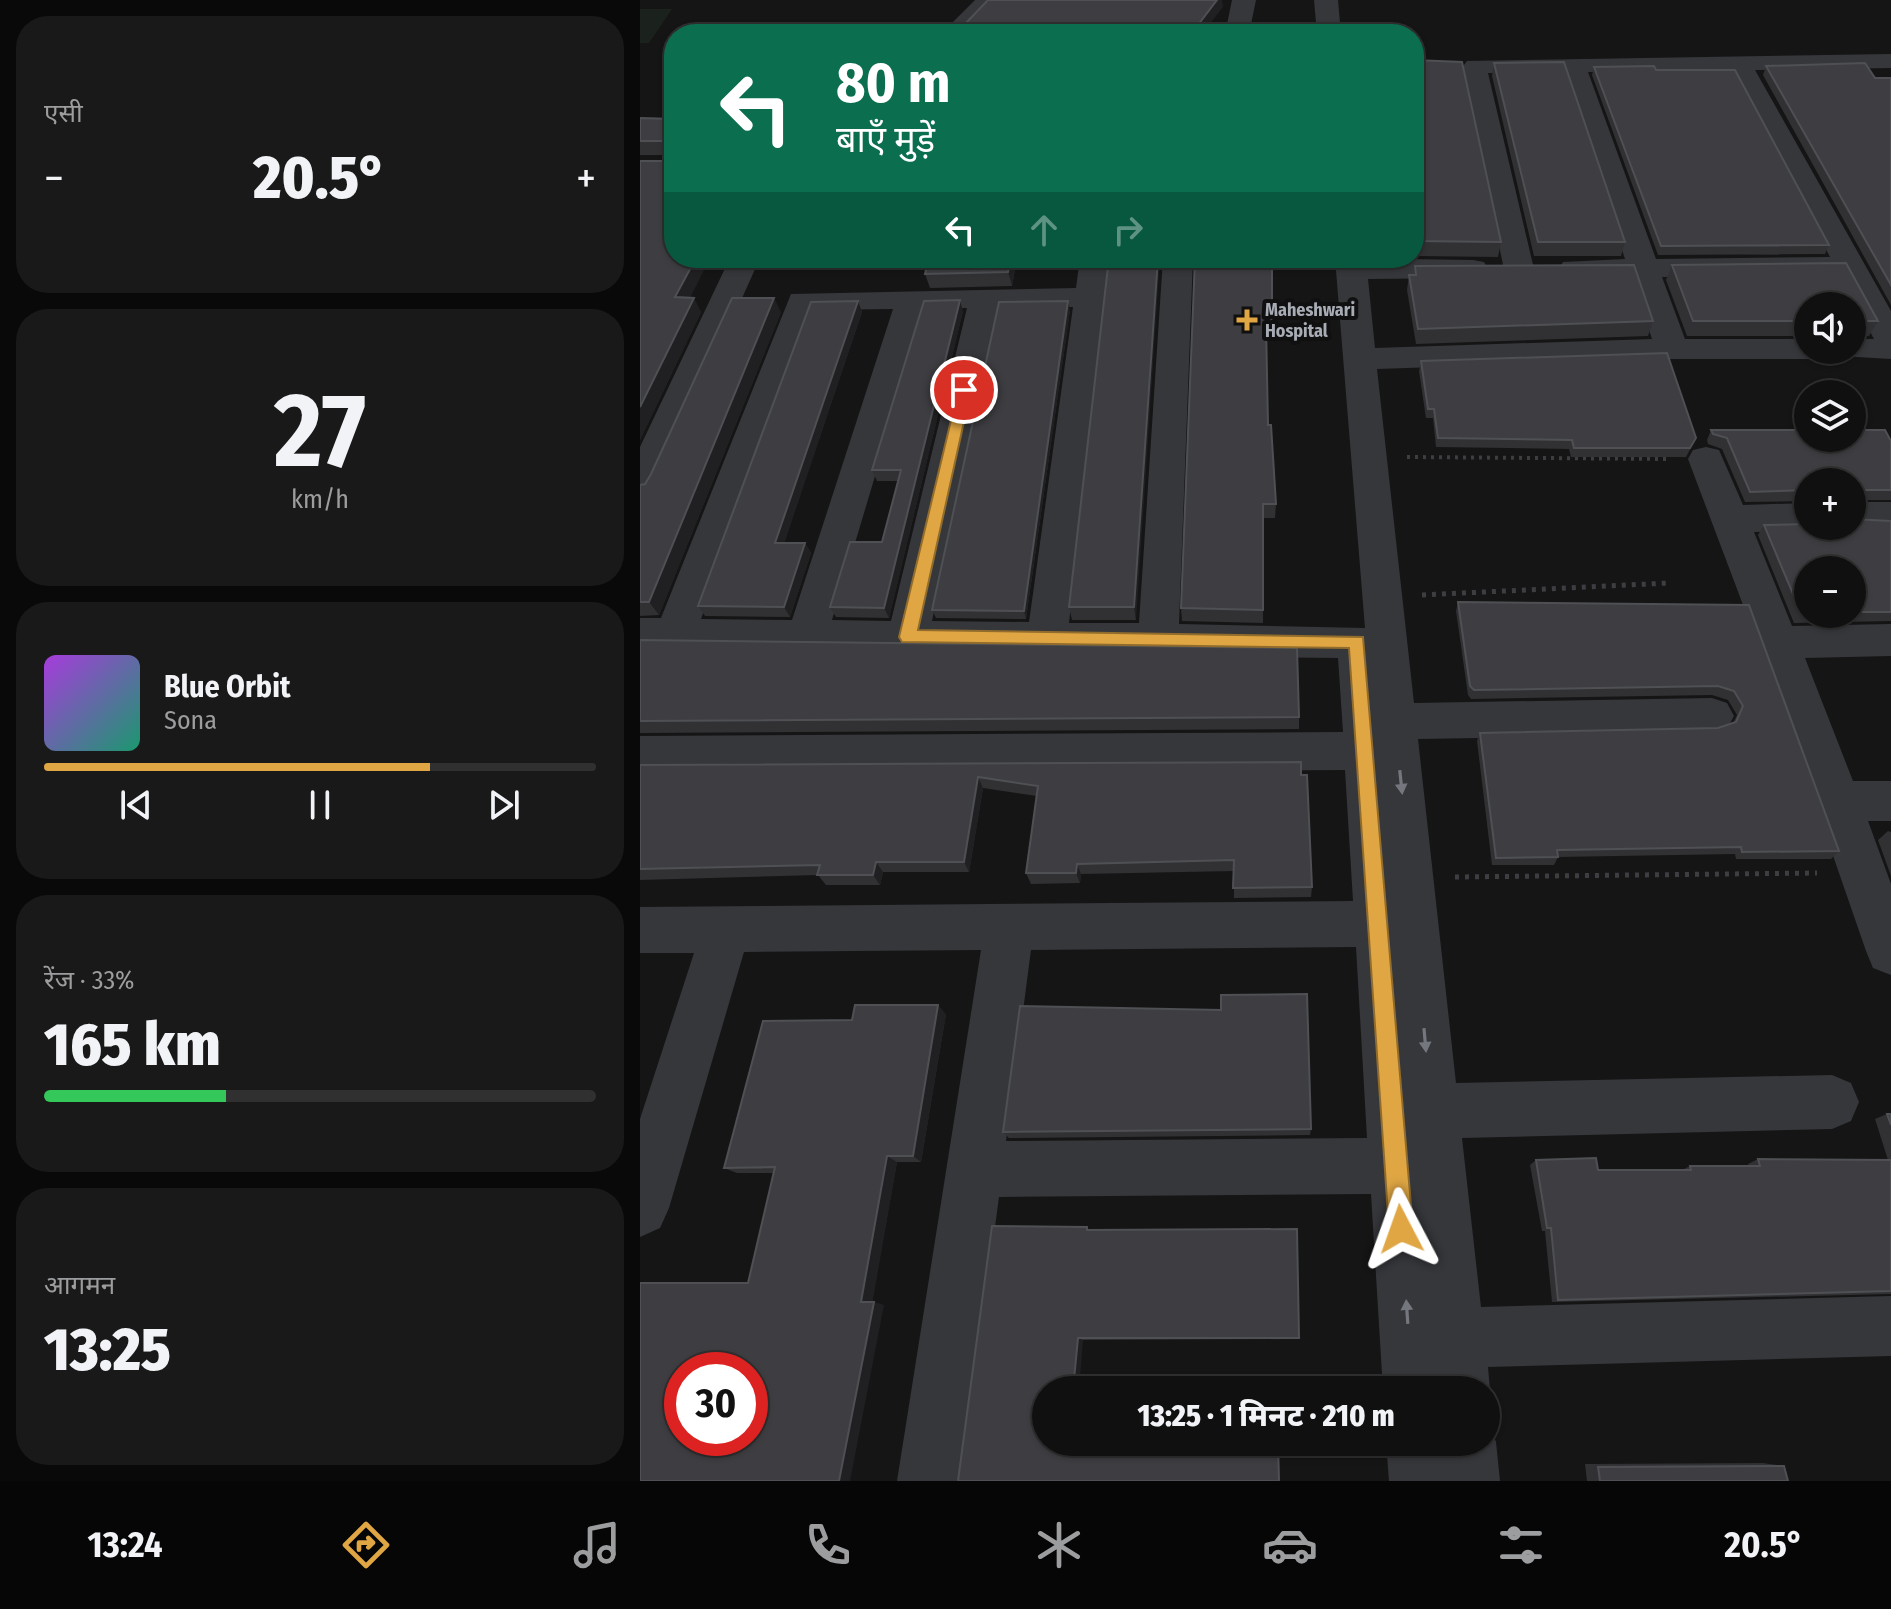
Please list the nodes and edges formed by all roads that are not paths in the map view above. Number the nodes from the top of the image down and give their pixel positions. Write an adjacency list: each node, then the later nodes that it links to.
1 (988, 0): 5 (street)
2 (1244, 0): 6 (street)
3 (1309, 0): 7 (street)
4 (1326, 0): 8 (street)
5 (963, 24)
6 (1239, 24)
7 (1311, 24)
8 (1328, 24)
9 (1739, 63): 10 (street); 13 (street); 15 (street)
10 (1573, 65): 12 (street); 22 (street)
11 (1445, 66): 12 (street)
12 (1476, 66): 21 (street)
13 (1887, 66)
14 (1424, 265): 21 (street)
15 (1850, 266): 22 (street); 27 (street)
16 (740, 268): 32 (street)
17 (1094, 268): 23 (street)
18 (1177, 268): 41 (street)
19 (1343, 268): 43 (street)
20 (1344, 268): 29 (street)
21 (1519, 269): 22 (street)
22 (1644, 269): 26 (street)
23 (1090, 297): 24 (street); 40 (street)
24 (985, 298): 25 (street); 39 (street)
25 (912, 299): 37 (street); 38 (street)
26 (1669, 340): 28 (street); 29 (street)
27 (1877, 347): 30 (street)
28 (1794, 348)
29 (1360, 359): 46 (street)
30 (1891, 380)
31 (1706, 459): 36 (street)
32 (640, 486)
33 (1866, 516): 34 (street)
34 (1891, 516)
35 (1794, 517): 36 (street)
36 (1731, 519): 44 (street)
37 (658, 634): 38 (street)
38 (807, 636): 39 (street)
39 (908, 637): 40 (street)
40 (1047, 638): 41 (street)
41 (1158, 640): 43 (street)
42 (1891, 640): 44 (street)
43 (1357, 642): 46 (street)
44 (1779, 643): 48 (street)
45 (1712, 716): 46 (street)
46 (1380, 736): 47 (street); 50 (street)
47 (640, 755)
48 (1836, 801): 49 (street); 54 (street)
49 (1891, 801)
50 (1401, 909): 51 (street); 56 (street, one-way to 56); 57 (street)
51 (1010, 926): 52 (street); 58 (street)
52 (726, 929): 53 (street); 59 (street)
53 (640, 930)
54 (1891, 951)
55 (1832, 1102): 56 (street)
56 (1432, 1111): 61 (street)
57 (1396, 1166): 58 (street); 62 (street, one-way to 57)
58 (975, 1169): 65 (street)
59 (640, 1208)
60 (1891, 1326): 61 (street)
61 (1456, 1364)
62 (1413, 1376)
63 (1419, 1456): 66 (street)
64 (1465, 1456): 67 (street)
65 (929, 1481)
66 (1421, 1481)
67 (1468, 1481)

